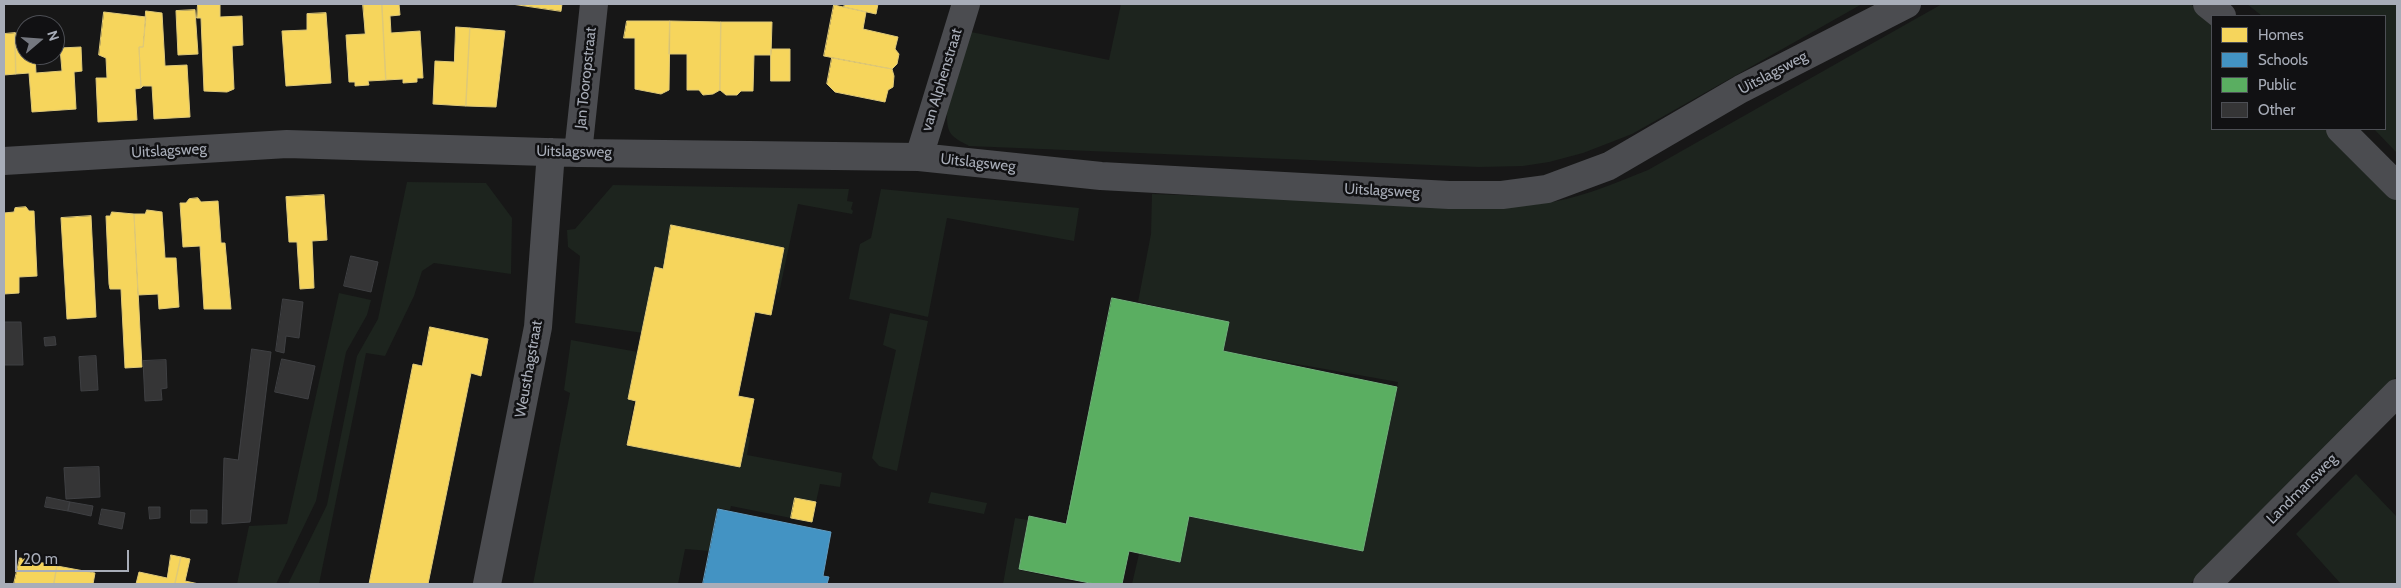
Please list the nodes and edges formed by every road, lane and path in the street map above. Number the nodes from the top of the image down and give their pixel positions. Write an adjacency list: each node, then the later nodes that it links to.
1 (594, 4): 8 (street, Jan Tooropstraat)
2 (966, 4): 9 (street, van Alphenstraat)
3 (1907, 4): 9 (street, Uitslagsweg)
4 (2207, 4): 5 (street)
5 (2221, 15)
6 (2341, 130): 11 (street)
7 (551, 152): 8 (street, Uitslagsweg); 10 (street, Uitslagsweg); 13 (street, Weusthagstraat)
8 (578, 153): 9 (street, Uitslagsweg)
9 (919, 157)
10 (4, 161)
11 (2397, 186)
12 (2397, 394): 14 (street, Landmansweg)
13 (487, 584)
14 (2207, 584)

